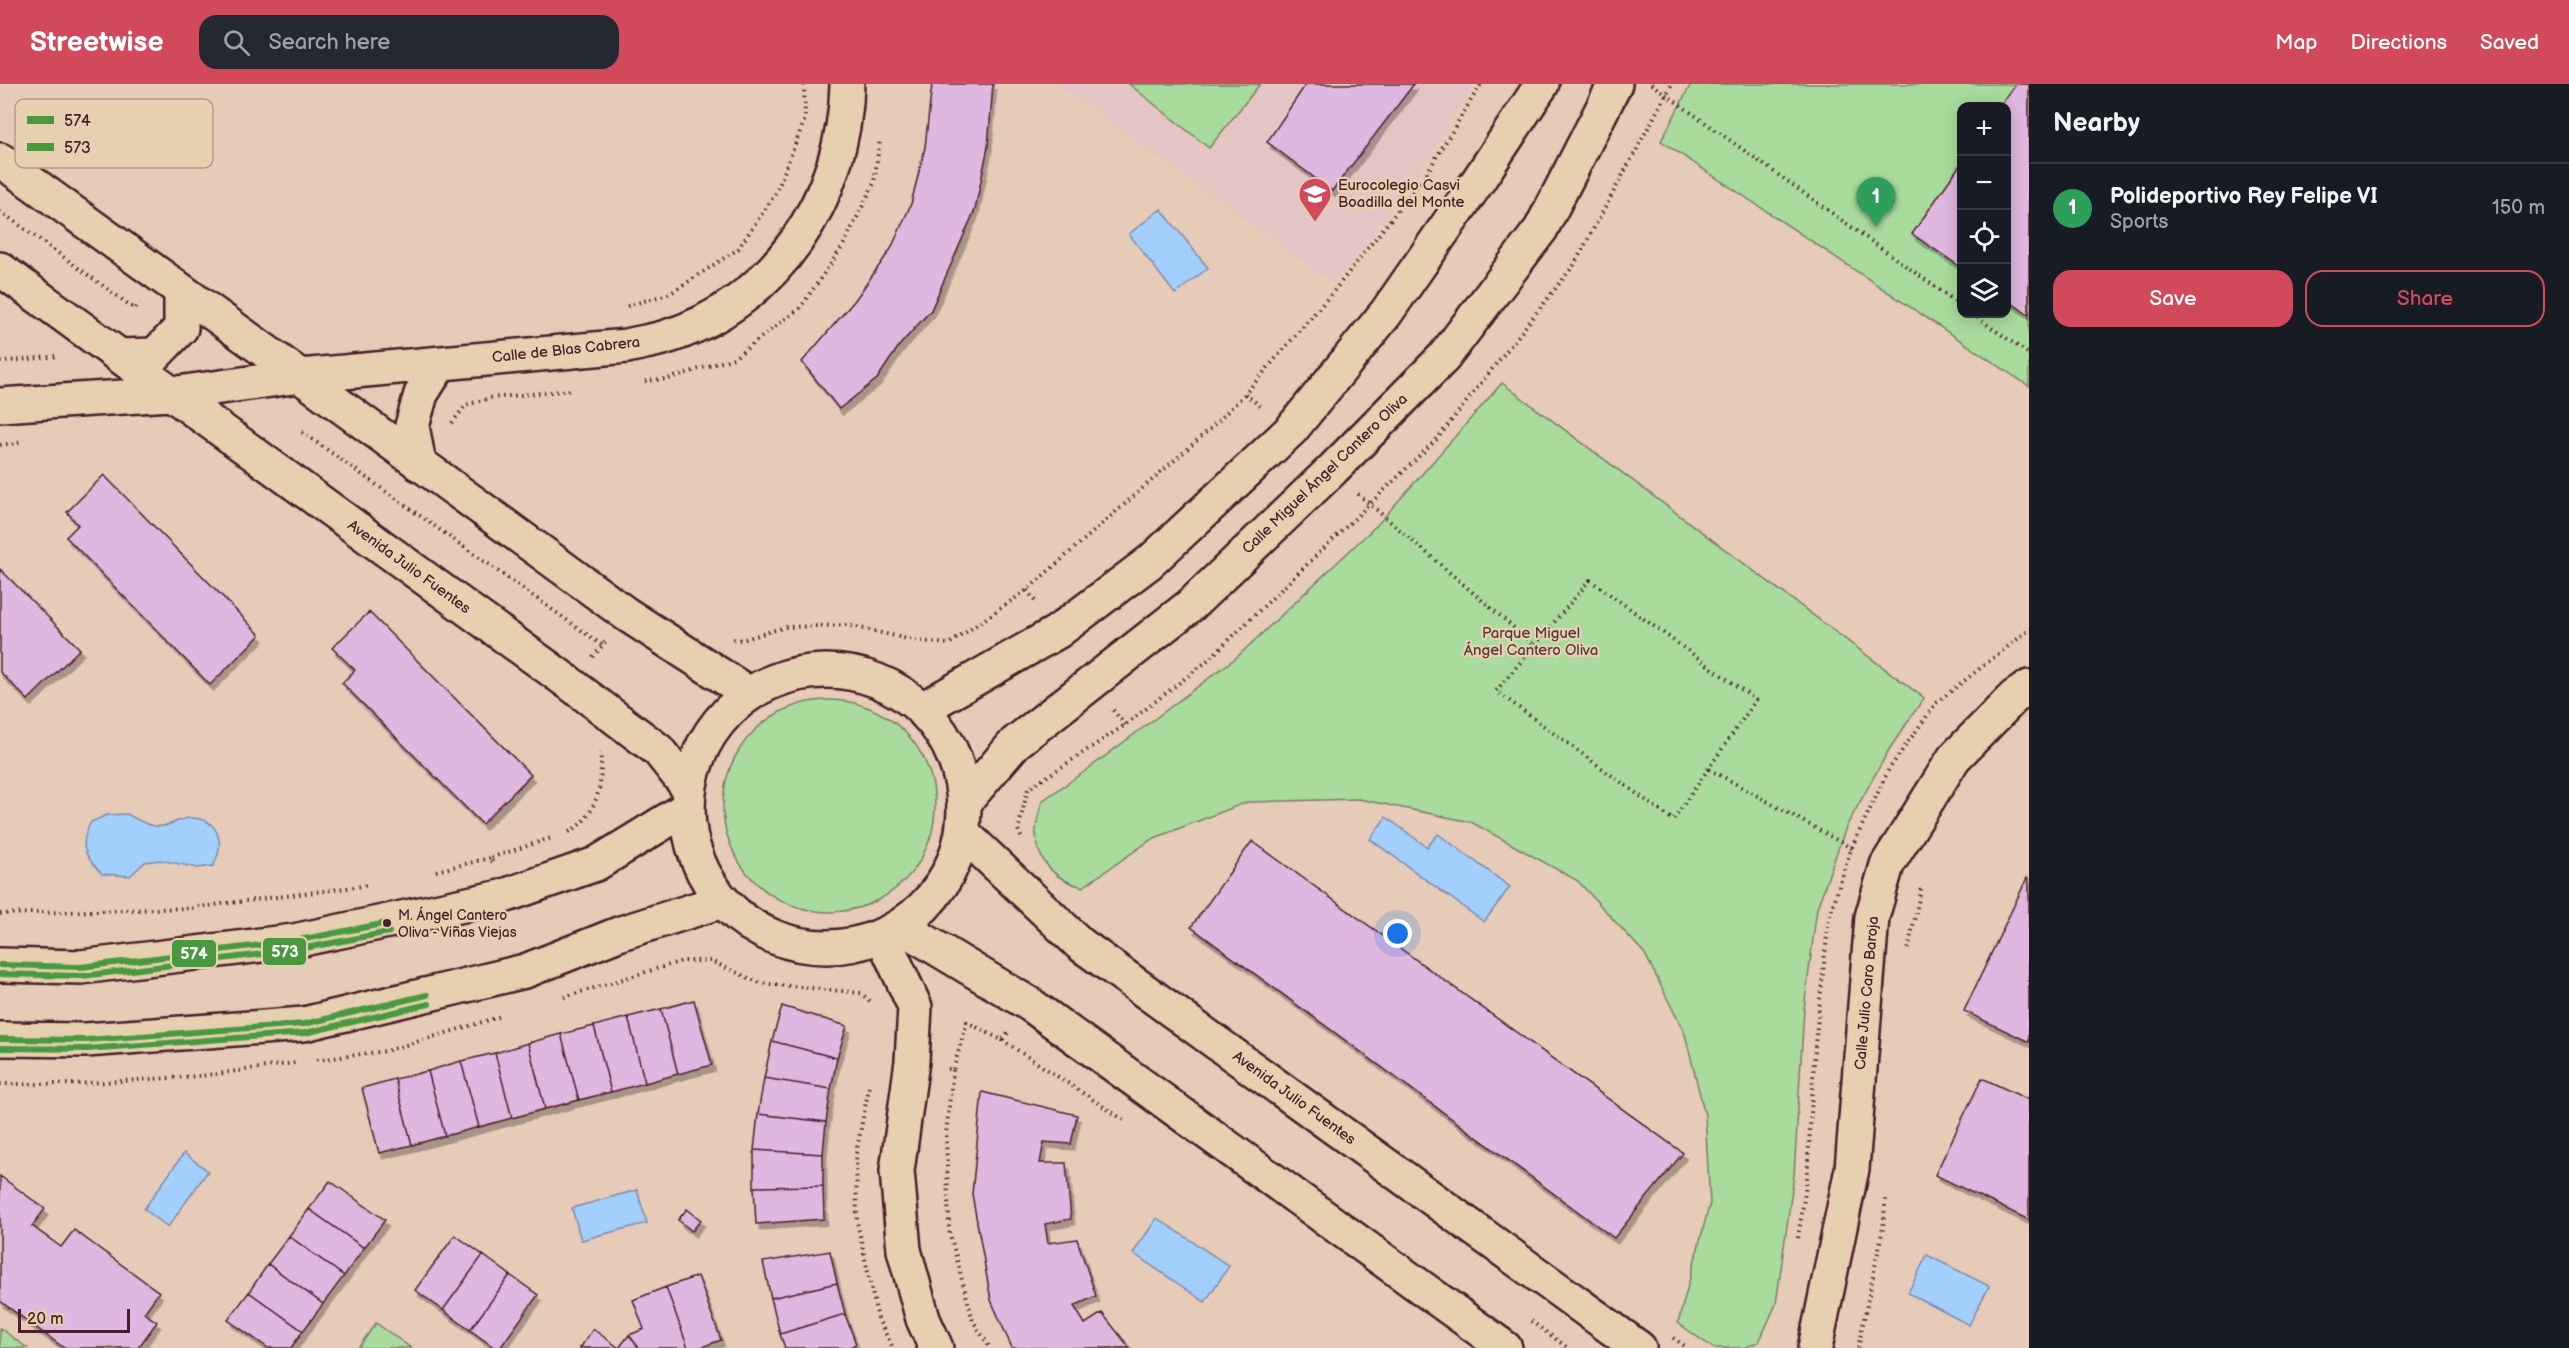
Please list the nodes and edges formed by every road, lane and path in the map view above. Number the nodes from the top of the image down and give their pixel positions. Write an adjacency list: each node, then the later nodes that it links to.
1 (804, 84): 13 (path)
2 (847, 84): 17 (street, Calle de Blas Cabrera)
3 (1481, 84): 20 (path)
4 (1542, 84): 22 (street)
5 (1615, 84): 27 (street, Calle Miguel Ángel Cantero Oliva)
6 (1651, 84): 8 (path)
7 (1672, 84): 8 (path)
8 (1666, 95): 12 (path); 28 (path)
9 (0, 160): 11 (street)
10 (0, 269): 16 (street, Avenida Julio Fuentes)
11 (181, 292): 16 (street); 18 (street)
12 (1957, 302)
13 (618, 309)
14 (1978, 318): 15 (path)
15 (2029, 354)
16 (118, 356): 19 (street, Avenida Julio Fuentes)
17 (440, 364): 18 (street, Calle de Blas Cabrera); 26 (street)
18 (300, 376): 19 (street, Calle de Blas Cabrera); 26 (street)
19 (170, 394): 21 (street, Calle de Blas Cabrera); 33 (street, Avenida Julio Fuentes)
20 (1245, 394): 22 (path); 30 (path)
21 (0, 405)
22 (1291, 430): 36 (street)
23 (302, 432): 31 (path)
24 (31, 442): 25 (path)
25 (0, 445)
26 (419, 464): 29 (street)
27 (1332, 470): 28 (path); 40 (street, Calle Miguel Ángel Cantero Oliva)
28 (1370, 506): 32 (path); 41 (path)
29 (626, 614): 31 (path); 35 (street)
30 (722, 638)
31 (602, 645): 33 (path)
32 (1534, 645): 38 (path); 38 (path)
33 (572, 685): 39 (street, Avenida Julio Fuentes)
34 (2029, 687): 43 (street, Calle Julio Caro Baroja)
35 (748, 693): 36 (street); 39 (street)
36 (922, 709): 40 (street)
37 (599, 751): 42 (path)
38 (1709, 769): 43 (path)
39 (688, 799): 46 (street); 47 (street)
40 (963, 818): 49 (street); 65 (street, Avenida Julio Fuentes)
41 (1022, 840)
42 (490, 858): 44 (path); 46 (path)
43 (1887, 865): 50 (path); 67 (street, Calle Julio Caro Baroja)
44 (425, 873)
45 (371, 885): 48 (path)
46 (501, 897): 51 (street)
47 (722, 901): 49 (street); 56 (street)
48 (0, 914)
49 (891, 931): 53 (street); 57 (street)
50 (1907, 954)
51 (0, 966)
52 (556, 1000): 54 (path)
53 (1031, 1005): 58 (path); 64 (street)
54 (878, 1009)
55 (501, 1016): 59 (path)
56 (0, 1039)
57 (912, 1061): 58 (path); 62 (street)
58 (953, 1070): 63 (path)
59 (0, 1084)
60 (1886, 1193): 68 (path)
61 (1670, 1335): 66 (path)
62 (936, 1348)
63 (990, 1348)
64 (1505, 1348)
65 (1639, 1348)
66 (1688, 1348)
67 (1815, 1348)
68 (1858, 1348)

